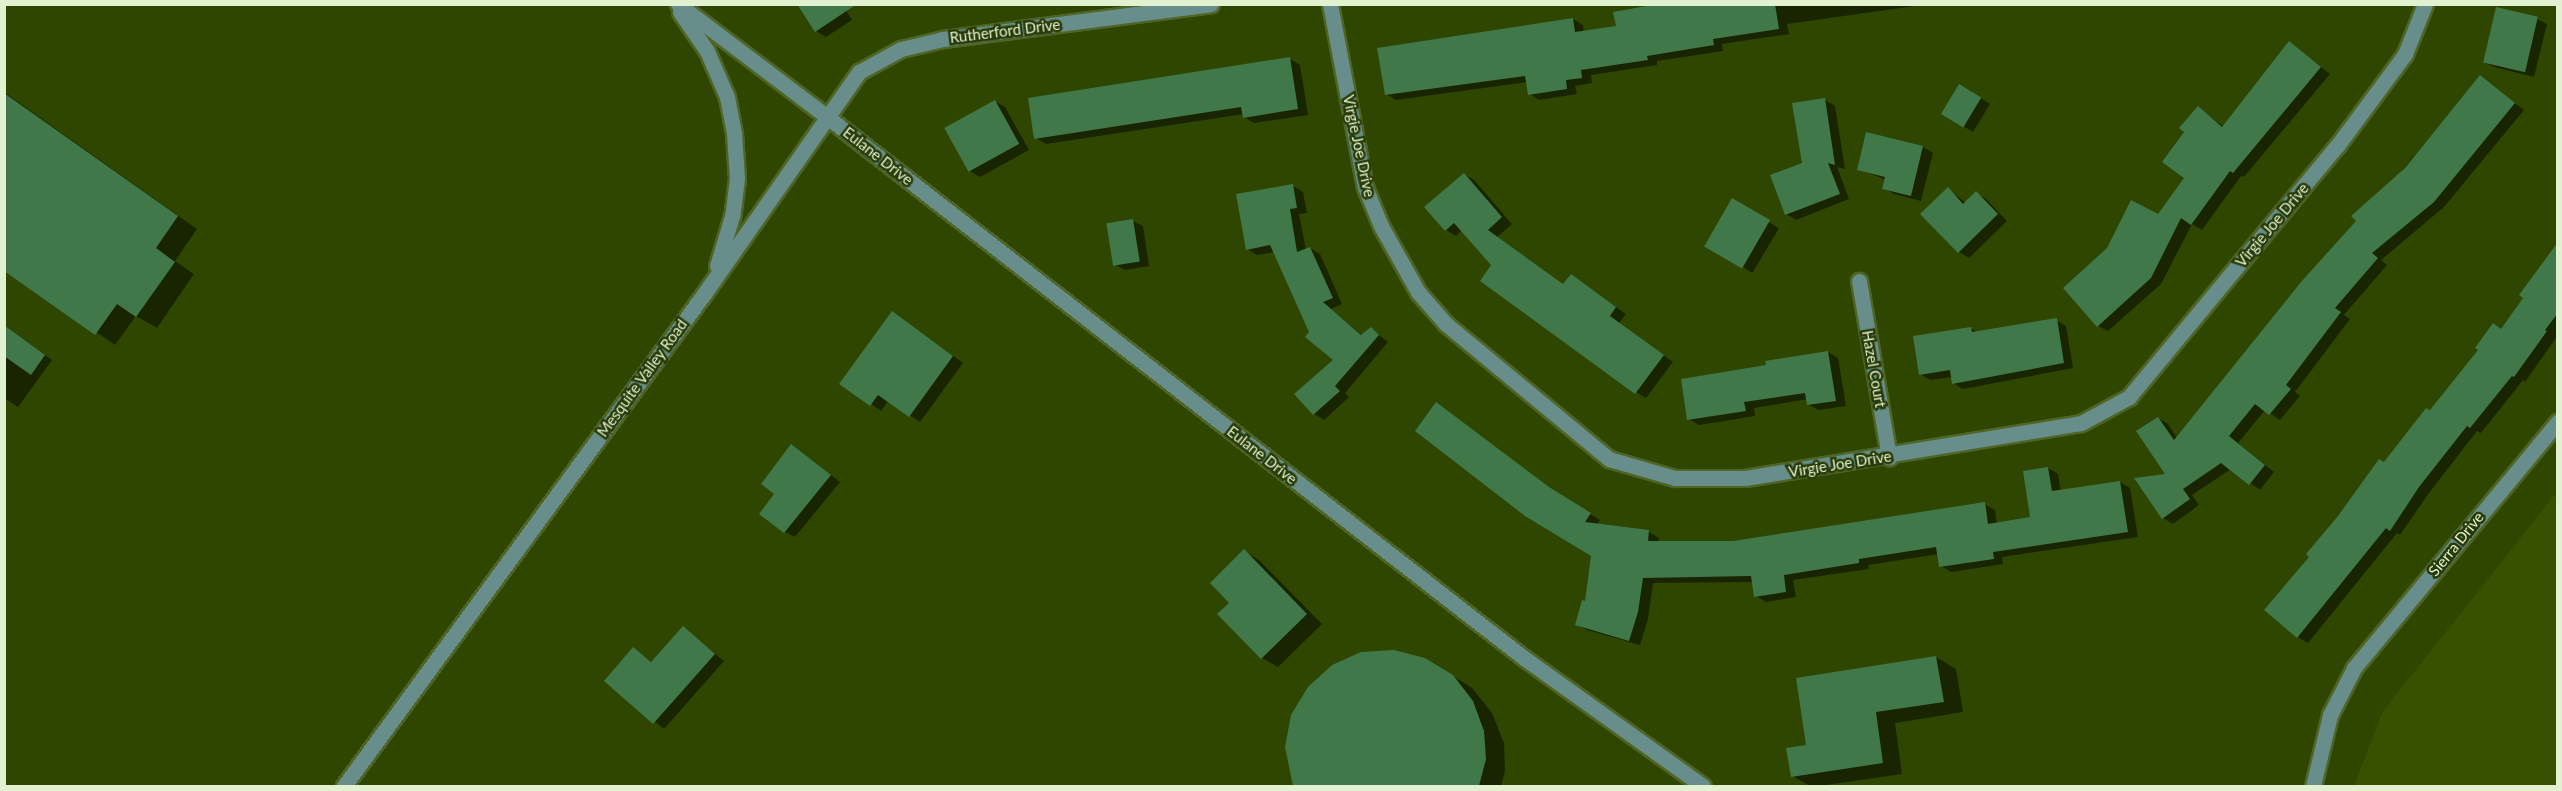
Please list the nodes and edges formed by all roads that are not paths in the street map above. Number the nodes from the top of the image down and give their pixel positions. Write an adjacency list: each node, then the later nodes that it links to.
1 (676, 4): 5 (street); 7 (street)
2 (1211, 4): 5 (street, Rutherford Drive)
3 (1330, 4): 9 (street, Virgie Joe Drive)
4 (2425, 4): 9 (street, Virgie Joe Drive)
5 (826, 116): 7 (street, Mesquite Valley Road); 11 (street, Eulane Drive)
6 (1859, 281): 9 (street, Hazel Court)
7 (711, 284): 10 (street, Mesquite Valley Road)
8 (2558, 421): 12 (street, Sierra Drive)
9 (1889, 457)
10 (344, 786)
11 (1703, 786)
12 (2313, 786)

